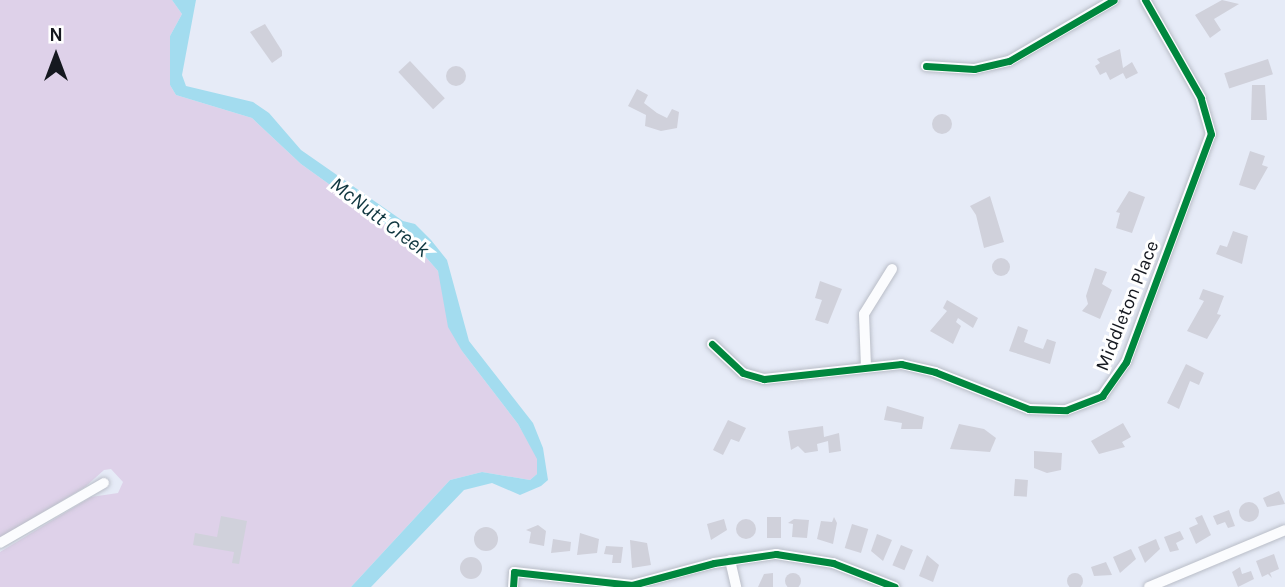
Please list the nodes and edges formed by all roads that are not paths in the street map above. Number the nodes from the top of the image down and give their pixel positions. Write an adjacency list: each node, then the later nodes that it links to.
1 (1114, 0): 3 (street)
2 (1145, 0): 6 (street, Middleton Place)
3 (926, 66)
4 (892, 269): 6 (street)
5 (712, 344): 6 (street, Middleton Place)
6 (866, 367)
7 (104, 483): 9 (street)
8 (1285, 530): 15 (street)
9 (0, 542)
10 (730, 560): 11 (street); 12 (street); 13 (street)
11 (880, 584): 14 (street)
12 (513, 587)
13 (736, 587)
14 (895, 587)
15 (1149, 587)

